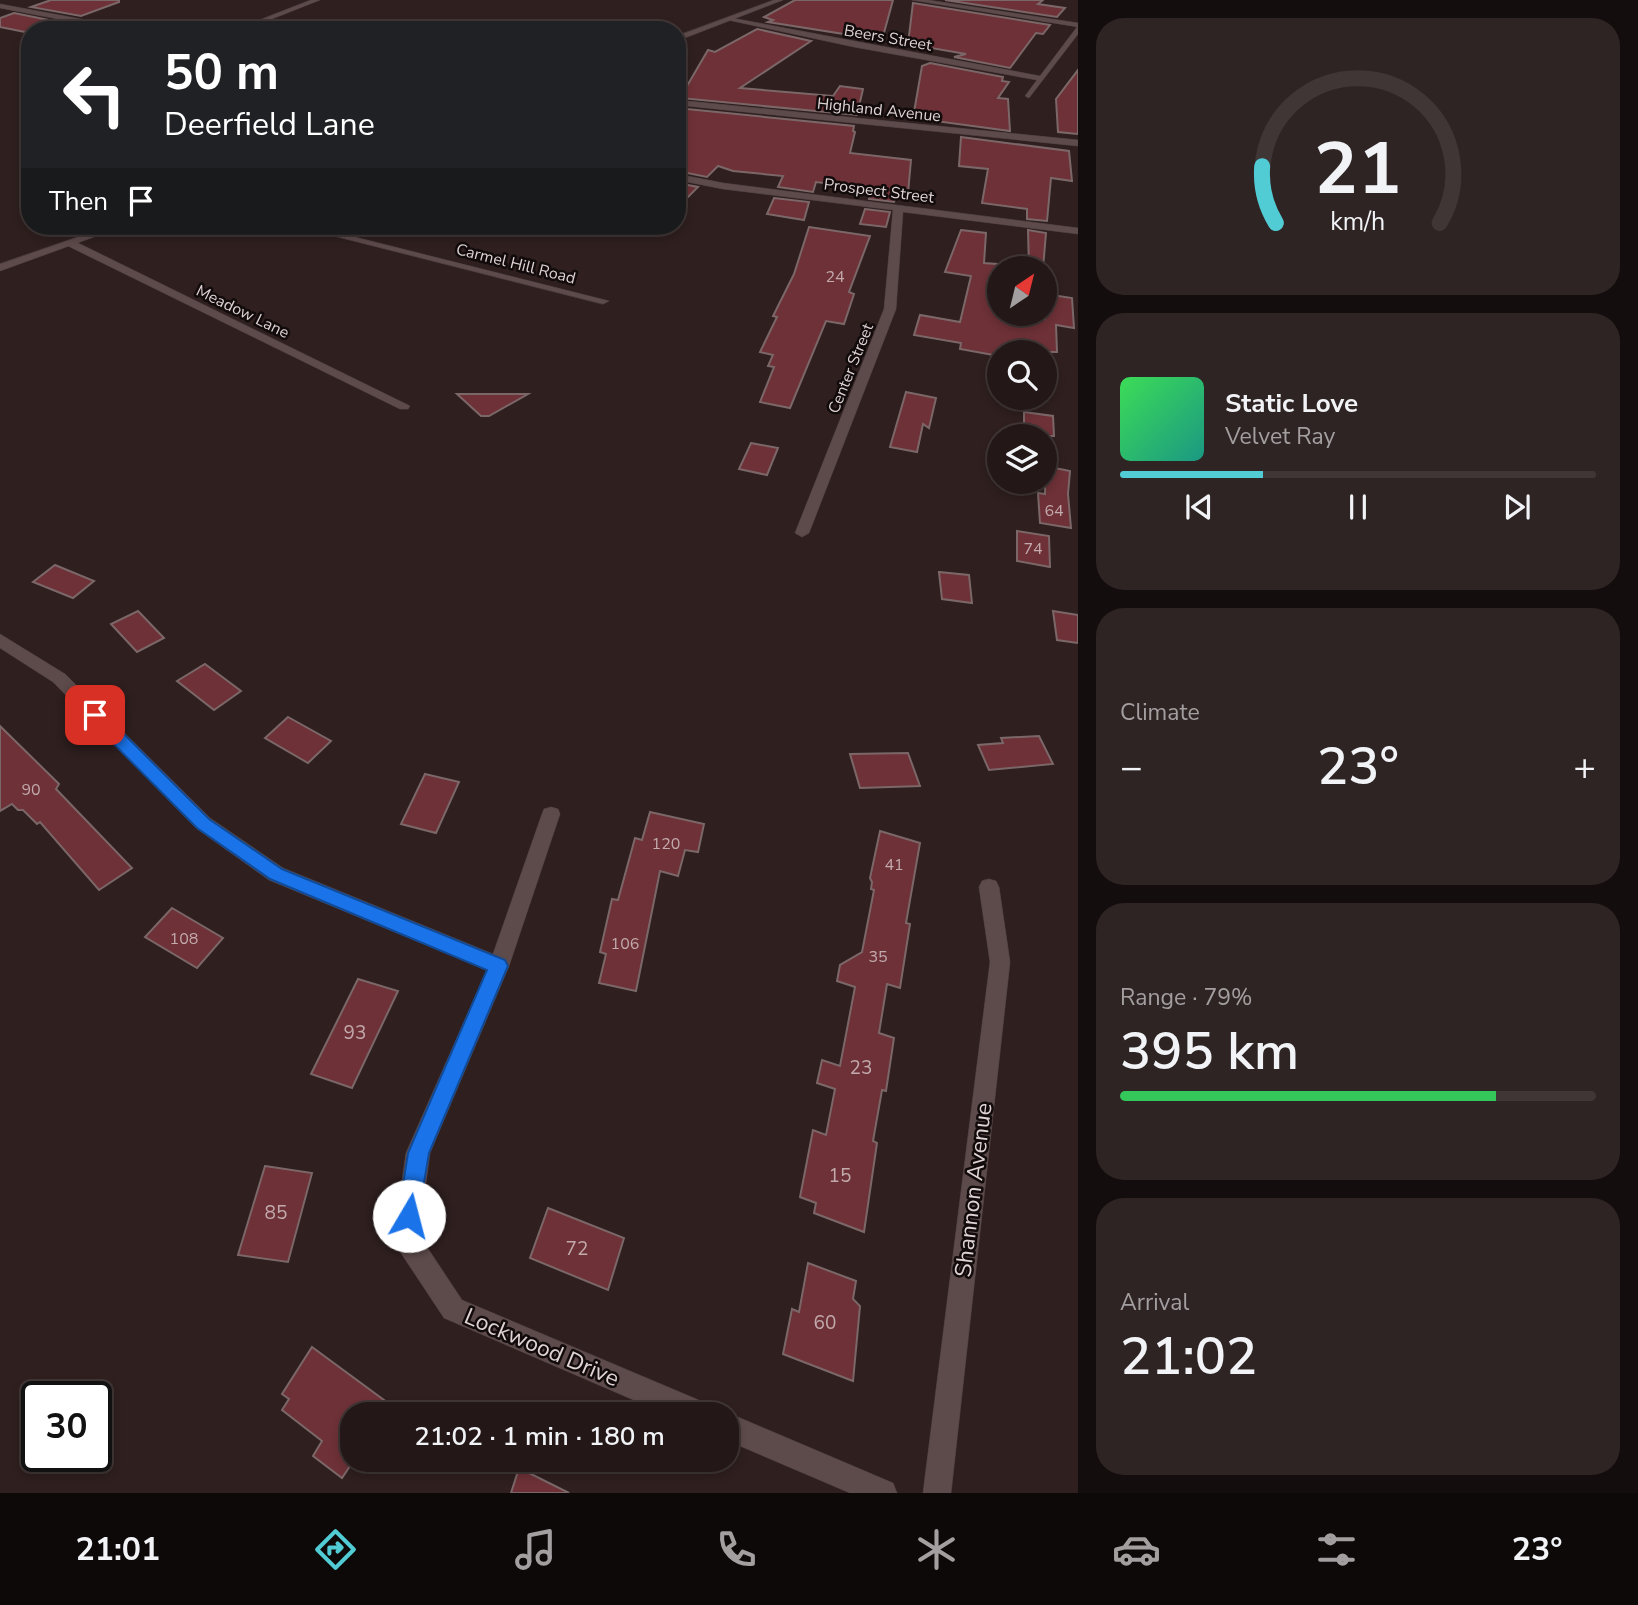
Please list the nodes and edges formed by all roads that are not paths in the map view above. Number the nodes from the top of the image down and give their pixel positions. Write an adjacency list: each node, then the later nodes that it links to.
1 (317, 0): 9 (street)
2 (346, 0): 3 (street)
3 (361, 0)
4 (780, 0): 7 (street)
5 (915, 0): 10 (street)
6 (0, 6): 8 (street)
7 (732, 20): 11 (street); 12 (street, Beers Street)
8 (81, 21)
9 (261, 21)
10 (1078, 27): 12 (street)
11 (686, 36)
12 (1040, 78): 13 (street)
13 (1030, 96)
14 (686, 103): 15 (street, Highland Avenue)
15 (1078, 143)
16 (686, 179): 17 (street, Prospect Street)
17 (898, 208): 18 (street, Prospect Street); 25 (street, Center Street)
18 (1078, 231)
19 (93, 235): 21 (street)
20 (336, 235): 23 (street, Carmel Hill Road)
21 (70, 243): 22 (street); 24 (street, Meadow Lane)
22 (0, 268)
23 (603, 301)
24 (404, 406)
25 (802, 533)
26 (0, 640): 29 (street)
27 (551, 814): 29 (street, Lockwood Drive)
28 (989, 887): 33 (street, Shannon Avenue)
29 (499, 966): 30 (street, Lockwood Drive)
30 (670, 1402)
31 (739, 1432): 32 (street)
32 (883, 1493)
33 (937, 1493)

